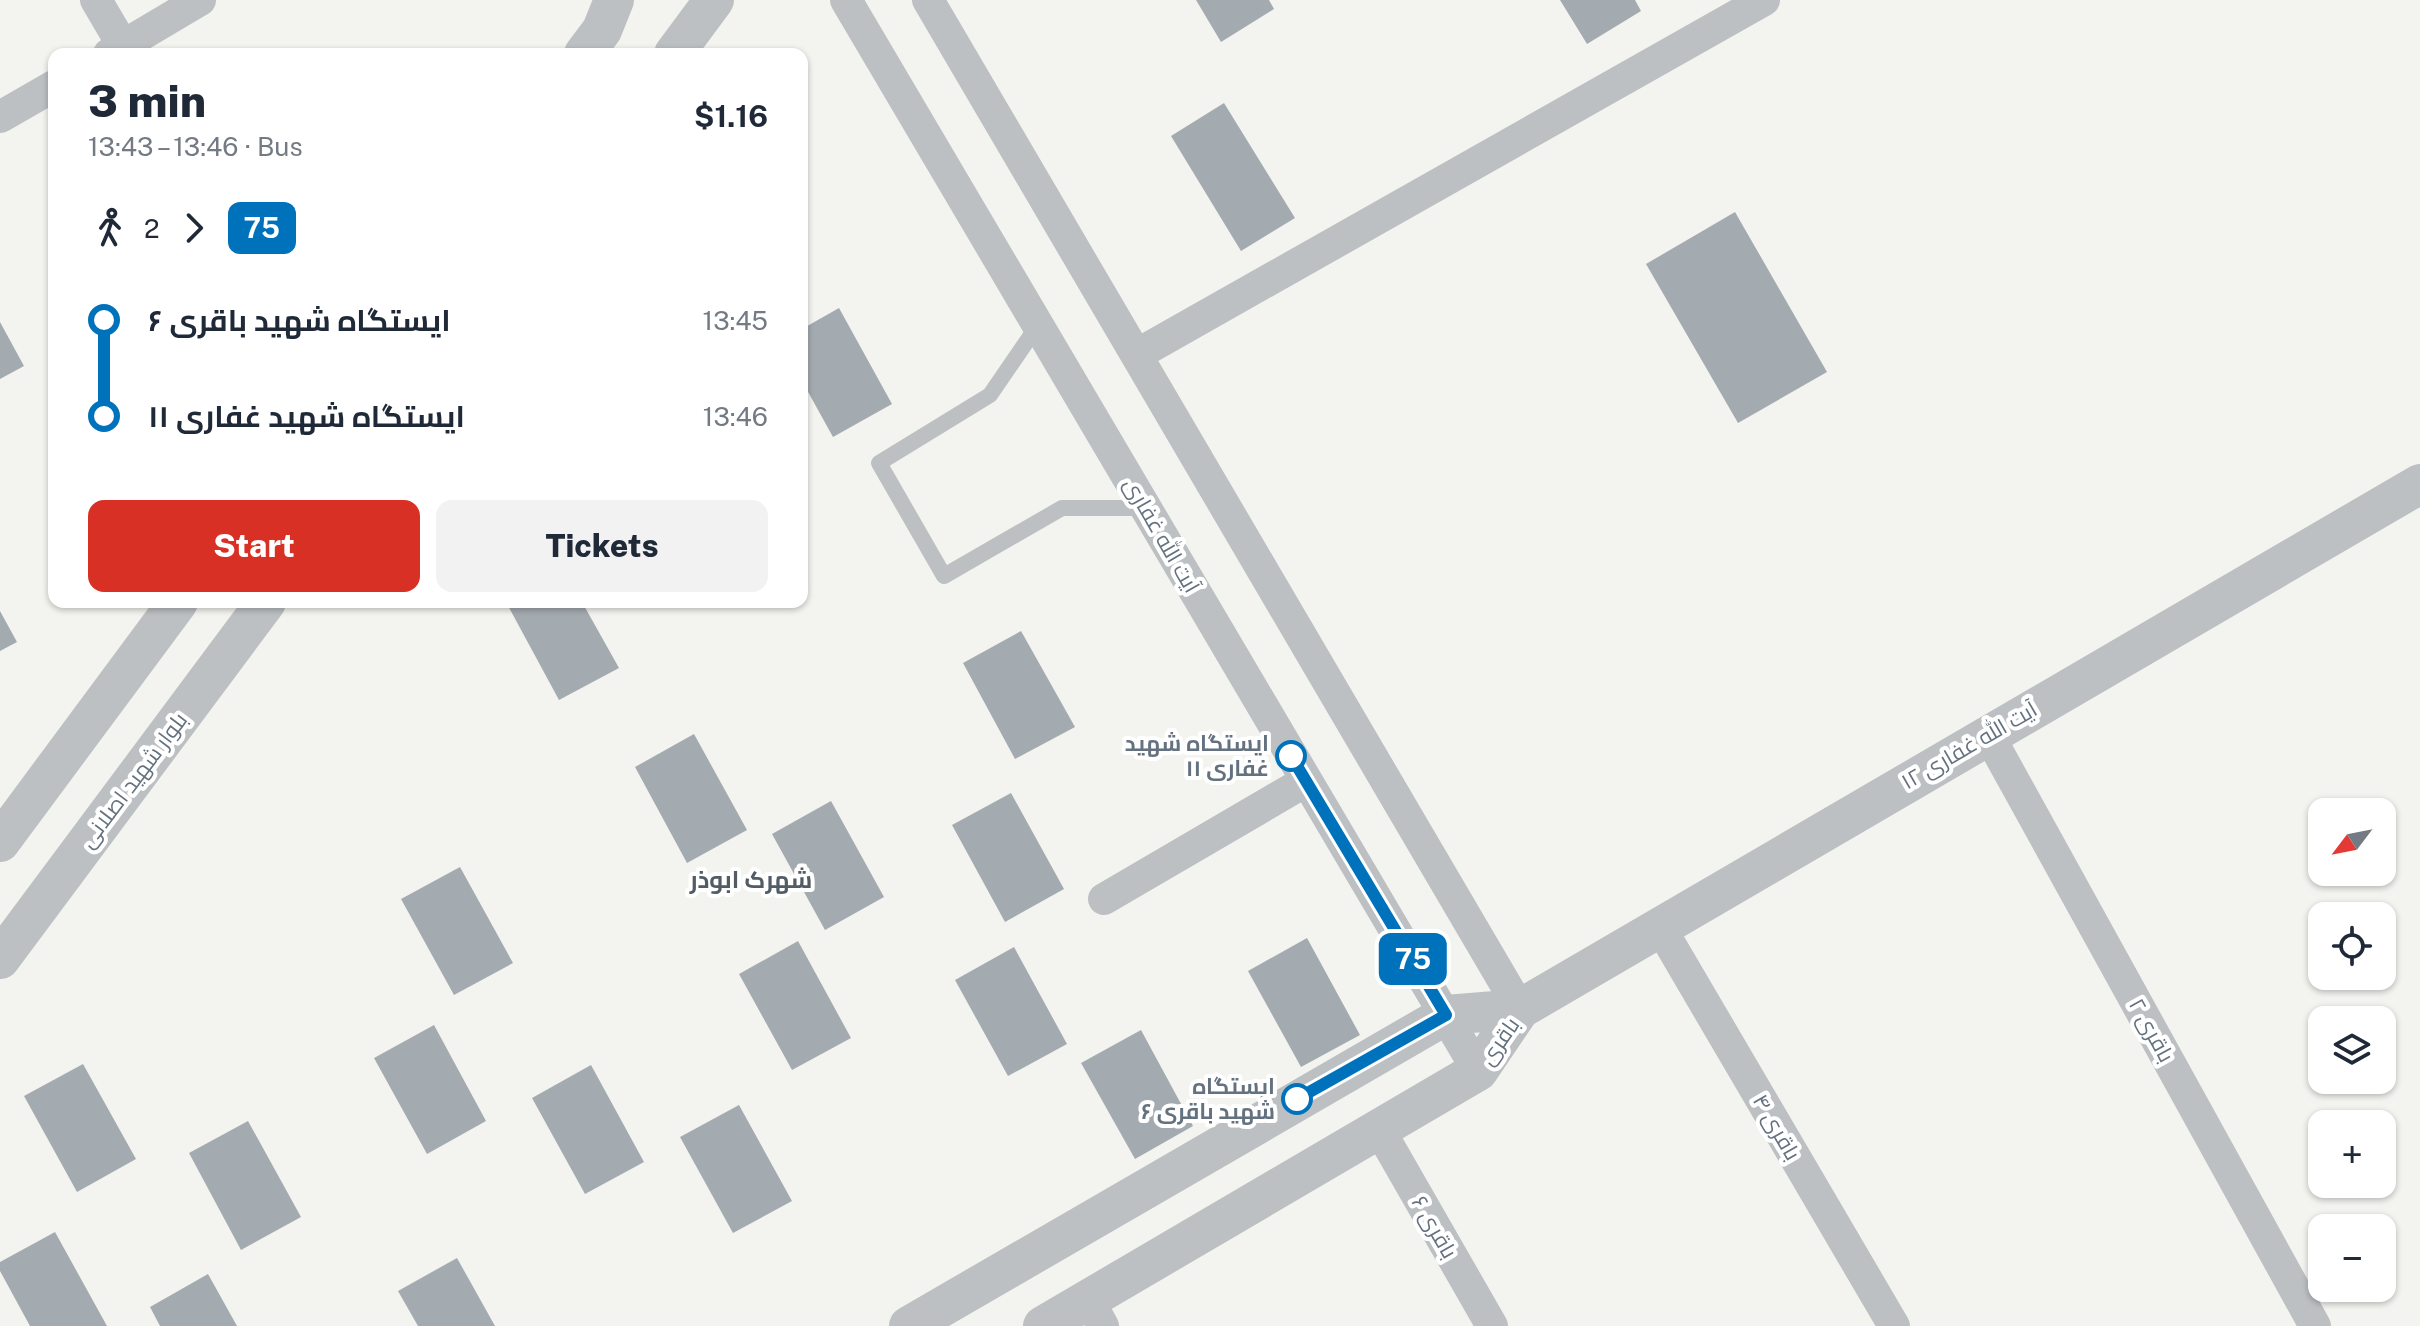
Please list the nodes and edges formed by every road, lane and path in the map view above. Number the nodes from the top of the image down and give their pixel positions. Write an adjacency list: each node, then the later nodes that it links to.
1 (96, 0): 8 (street)
2 (200, 0): 9 (street)
3 (614, 0): 10 (street)
4 (714, 0): 11 (street)
5 (846, 0): 14 (street, آیت الله غفاری)
6 (928, 0): 15 (street)
7 (1757, 2): 15 (street)
8 (115, 48)
9 (119, 48)
10 (588, 48)
11 (678, 48)
12 (48, 89): 13 (street)
13 (0, 117)
14 (1038, 325): 17 (street, آیت الله غفاری); 17 (lane)
15 (1138, 354): 26 (street)
16 (2420, 484): 20 (street, آیت الله غفاری ۱۲)
17 (1146, 508): 21 (street, آیت الله غفاری)
18 (174, 608): 22 (street)
19 (262, 608): 25 (street, بلوار شهید اصلانی)
20 (1988, 734): 24 (street, آیت الله غفاری ۱۲); 35 (street, باقری ۲)
21 (1306, 781): 23 (street); 27 (street, آیت الله غفاری)
22 (0, 842)
23 (1104, 899)
24 (1660, 927): 26 (street, آیت الله غفاری ۱۲); 34 (street, باقری ۴)
25 (0, 959)
26 (1520, 1009): 27 (street, باقری); 28 (street, باقری)
27 (1446, 1015): 28 (street, آیت الله غفاری); 31 (street, باقری)
28 (1478, 1071): 29 (street, باقری)
29 (1379, 1129): 30 (street, باقری); 33 (street, باقری ۶)
30 (1096, 1313): 32 (street, باقری)
31 (909, 1326)
32 (1043, 1326)
33 (1492, 1326)
34 (1894, 1326)
35 (2315, 1326)

